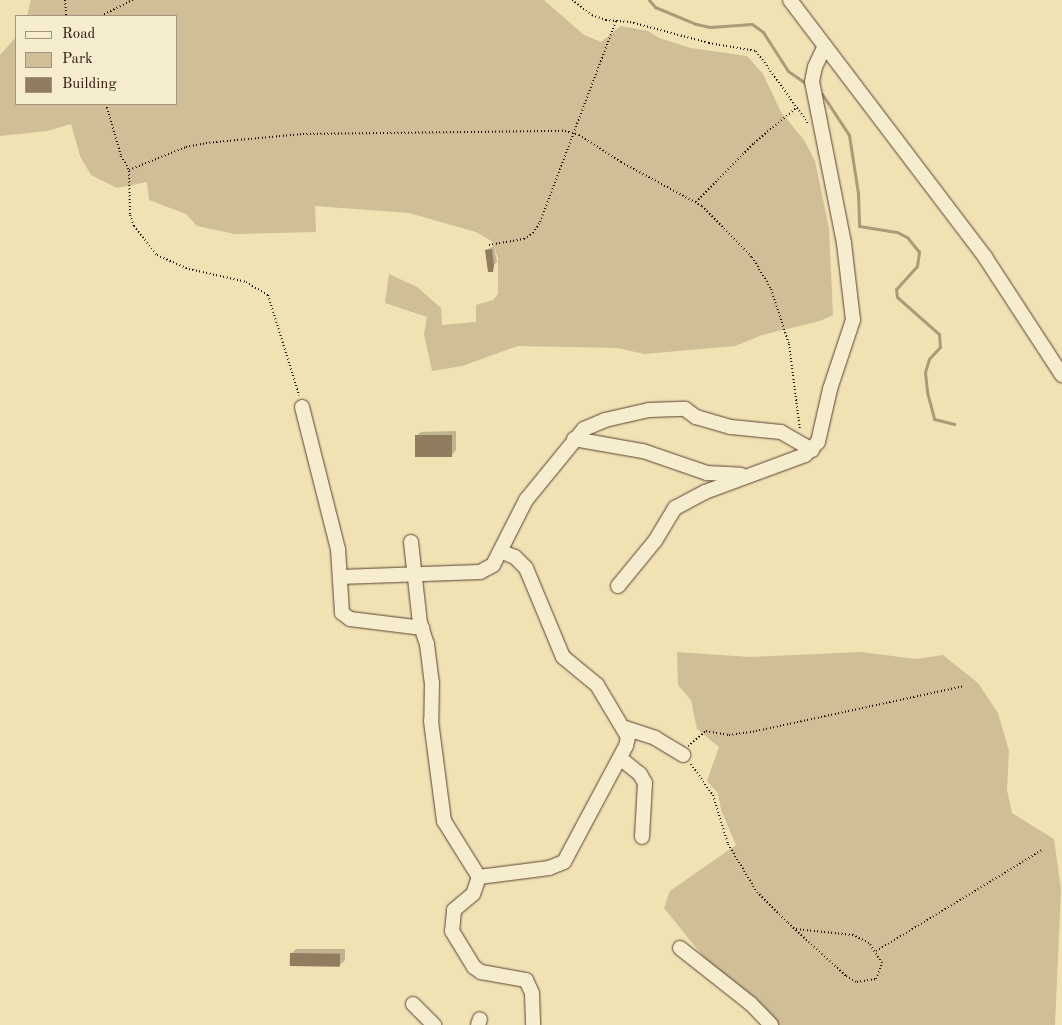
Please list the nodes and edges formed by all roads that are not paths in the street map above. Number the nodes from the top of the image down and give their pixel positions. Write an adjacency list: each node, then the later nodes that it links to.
1 (790, 0): 2 (street)
2 (825, 46): 3 (street); 6 (street)
3 (1062, 375)
4 (302, 407): 11 (street)
5 (574, 439): 6 (street); 7 (street); 9 (street)
6 (807, 447): 7 (street)
7 (746, 476): 12 (street)
8 (412, 542): 10 (street)
9 (502, 552): 10 (street); 14 (street)
10 (416, 575): 11 (street); 13 (street)
11 (340, 576): 13 (street)
12 (618, 586)
13 (422, 628): 18 (street)
14 (626, 728): 15 (street); 16 (street)
15 (683, 755)
16 (620, 758): 17 (street); 18 (street)
17 (642, 837)
18 (479, 877): 22 (street)
19 (680, 948): 23 (street)
20 (413, 1004): 21 (street)
21 (434, 1025)
22 (533, 1025)
23 (771, 1025)

